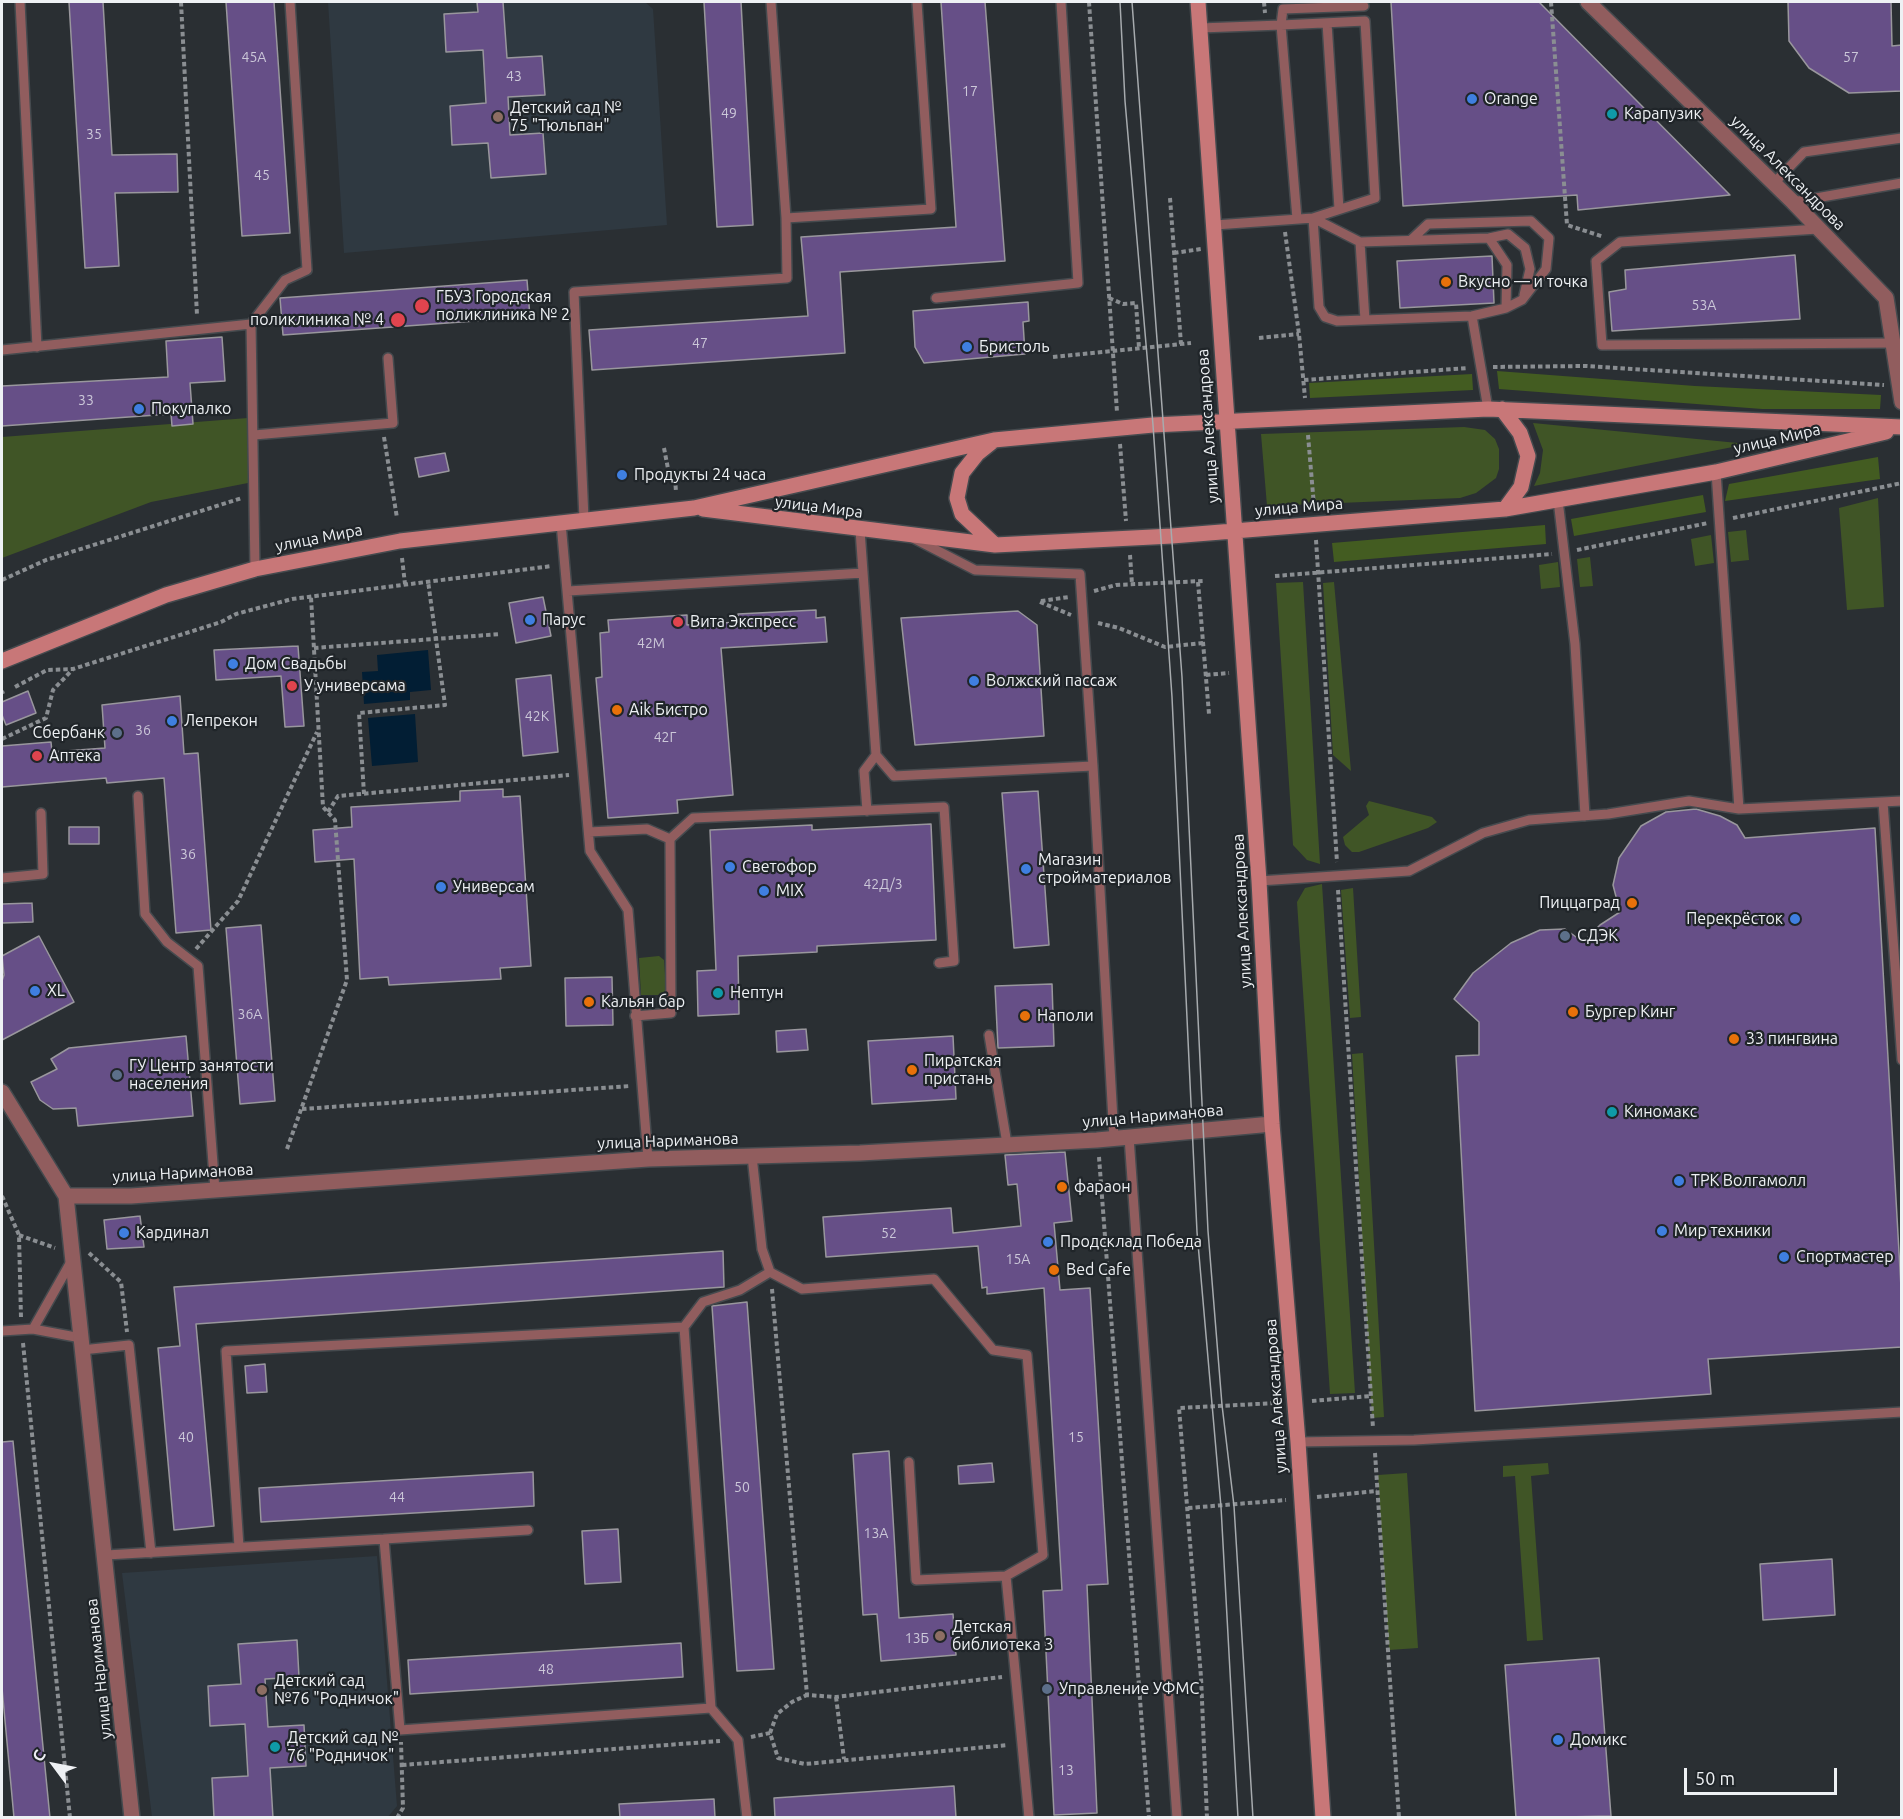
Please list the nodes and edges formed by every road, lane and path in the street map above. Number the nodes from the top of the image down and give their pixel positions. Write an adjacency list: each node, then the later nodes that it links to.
1 (20, 2): 45 (lane)
2 (181, 2): 39 (path)
3 (290, 2): 38 (lane)
4 (771, 2): 21 (lane)
5 (917, 2): 21 (lane)
6 (1061, 2): 32 (lane)
7 (1089, 2): 33 (path)
8 (1198, 2): 14 (street, улица Александрова)
9 (1551, 2): 29 (path)
10 (1588, 2): 16 (street, улица Александрова)
11 (1364, 6): 13 (lane)
12 (1327, 23): 13 (lane); 20 (lane); 20 (lane)
13 (1281, 24): 14 (lane); 23 (lane)
14 (1200, 28): 24 (street, улица Александрова)
15 (1902, 138): 16 (lane)
16 (1774, 183): 19 (street, улица Александрова)
17 (1902, 183): 19 (lane)
18 (1170, 198): 31 (path)
19 (1793, 202): 25 (street, улица Александрова)
20 (1340, 209): 22 (lane)
21 (786, 218): 74 (lane)
22 (1313, 218): 23 (lane); 28 (lane); 37 (lane)
23 (1297, 219): 24 (lane)
24 (1215, 225): 30 (street, улица Александрова)
25 (1818, 229): 29 (lane); 42 (street, улица Александрова)
26 (1490, 238): 27 (lane); 34 (lane); 35 (lane)
27 (1412, 239): 28 (lane); 34 (lane)
28 (1360, 242): 37 (lane)
29 (1620, 242): 42 (lane)
30 (1216, 248): 31 (path); 57 (street, улица Александрова)
31 (1174, 253): 44 (path)
32 (936, 298)
33 (1109, 298): 46 (path); 48 (path)
34 (1522, 300): 35 (lane)
35 (1506, 308): 36 (lane)
36 (1472, 316): 37 (lane); 51 (lane)
37 (1365, 320)
38 (251, 324): 39 (lane); 61 (lane)
39 (197, 330): 45 (lane)
40 (1299, 333): 41 (path)
41 (1259, 338)
42 (1894, 342): 53 (street, улица Александрова)
43 (1191, 343): 44 (path)
44 (1181, 344): 46 (path)
45 (38, 347): 47 (lane)
46 (1139, 348): 48 (path)
47 (2, 350)
48 (1112, 350): 49 (path); 56 (path)
49 (1053, 357)
50 (388, 358): 58 (lane)
51 (1481, 368): 52 (path); 53 (path); 55 (lane)
52 (1304, 380)
53 (1900, 386): 54 (street, улица Александрова)
54 (1902, 402)
55 (1495, 409): 57 (street, улица Мира); 59 (street, улица Мира); 72 (street)
56 (1117, 412)
57 (1225, 421): 62 (street, улица Мира); 79 (street, улица Александрова)
58 (382, 424): 61 (lane); 73 (path)
59 (1902, 428): 65 (street, улица Мира)
60 (1308, 431): 70 (path)
61 (254, 435): 68 (lane)
62 (994, 440): 71 (street, улица Мира); 82 (street)
63 (1120, 444): 76 (path)
64 (664, 448): 66 (path)
65 (1716, 472): 69 (street, улица Мира); 75 (lane)
66 (670, 479)
67 (1902, 483): 75 (path)
68 (256, 494): 87 (lane); 91 (path)
69 (1558, 500): 72 (street, улица Мира); 84 (lane)
70 (1314, 506)
71 (694, 508): 74 (street, улица Мира); 78 (street, улица Мира)
72 (1505, 509): 79 (street, улица Мира)
73 (397, 518)
74 (584, 519): 77 (street, улица Мира)
75 (1719, 520): 84 (path); 118 (lane)
76 (1126, 521)
77 (561, 523): 86 (lane); 87 (street, улица Мира)
78 (860, 530): 80 (street, улица Мира); 88 (lane)
79 (1233, 531): 82 (street, улица Мира); 105 (street, улица Александрова)
80 (908, 536): 82 (street, улица Мира); 96 (lane)
81 (1316, 539): 89 (path)
82 (995, 545)
83 (1129, 552): 94 (path)
84 (1564, 553): 89 (path); 122 (lane)
85 (402, 558): 93 (path)
86 (565, 565): 92 (path); 95 (lane)
87 (255, 569): 103 (street, улица Мира)
88 (863, 573): 95 (lane); 111 (lane)
89 (1318, 573): 90 (path); 125 (path)
90 (1275, 576)
91 (2, 580)
92 (428, 581): 93 (path); 100 (path)
93 (405, 584): 97 (path)
94 (1132, 584): 96 (path); 101 (path)
95 (568, 591): 113 (lane)
96 (1082, 594): 98 (lane); 98 (path)
97 (311, 597): 102 (path); 104 (path)
98 (1084, 620): 101 (path); 112 (lane)
99 (501, 634): 100 (path)
100 (436, 639): 102 (path); 114 (path)
101 (1203, 643): 106 (path)
102 (314, 648): 109 (path)
103 (2, 661)
104 (73, 669): 107 (path); 110 (path)
105 (1244, 671): 106 (path); 127 (street, улица Александрова)
106 (1206, 675): 108 (path)
107 (15, 687)
108 (1209, 714)
109 (319, 729): 120 (path); 128 (path)
110 (2, 740)
111 (876, 755): 112 (lane); 119 (lane)
112 (1093, 766): 137 (lane)
113 (583, 774): 114 (path); 123 (lane)
114 (364, 794): 120 (path)
115 (138, 796): 128 (lane)
116 (1902, 801): 117 (lane)
117 (1883, 802): 118 (lane); 132 (lane)
118 (1738, 809): 122 (lane)
119 (867, 811): 124 (lane); 129 (lane)
120 (328, 812): 135 (path)
121 (40, 813): 126 (lane)
122 (1585, 816): 125 (lane)
123 (589, 832): 124 (lane); 130 (lane)
124 (670, 839): 130 (lane)
125 (1337, 875): 127 (lane); 155 (path)
126 (2, 878)
127 (1259, 881): 136 (street, улица Александрова)
128 (187, 958): 143 (lane)
129 (939, 963)
130 (635, 1016): 133 (lane)
131 (989, 1035): 139 (lane)
132 (1902, 1060)
133 (641, 1085): 135 (path); 142 (lane)
134 (2, 1092): 145 (street, улица Нариманова)
135 (302, 1109): 140 (path)
136 (1272, 1125): 137 (street, улица Нариманова); 156 (street, улица Александрова)
137 (1121, 1138): 138 (street, улица Нариманова); 180 (lane)
138 (1097, 1140): 139 (street, улица Нариманова); 179 (path)
139 (1007, 1144): 141 (street, улица Нариманова)
140 (287, 1149)
141 (752, 1156): 142 (street, улица Нариманова); 147 (lane)
142 (648, 1159): 143 (street, улица Нариманова)
143 (214, 1191): 145 (street, улица Нариманова)
144 (2, 1196): 149 (path)
145 (66, 1196): 146 (street, улица Нариманова)
146 (73, 1257): 150 (lane); 152 (street, улица Нариманова)
147 (770, 1272): 148 (lane); 163 (lane); 165 (path)
148 (684, 1327): 160 (lane); 167 (lane)
149 (22, 1329): 150 (lane); 151 (lane); 174 (path)
150 (33, 1329): 152 (lane)
151 (2, 1331)
152 (81, 1344): 161 (lane); 162 (street, улица Нариманова)
153 (1179, 1408): 181 (path)
154 (1902, 1412): 155 (lane)
155 (1374, 1439): 156 (lane); 183 (path)
156 (1298, 1442): 182 (street, улица Александрова)
157 (909, 1462): 163 (lane)
158 (528, 1530): 159 (lane)
159 (384, 1539): 160 (lane); 168 (lane)
160 (239, 1547): 161 (lane)
161 (151, 1553): 162 (lane)
162 (106, 1555): 175 (street, улица Нариманова)
163 (1006, 1576): 164 (lane)
164 (1015, 1676): 166 (path); 171 (lane)
165 (807, 1695): 166 (path); 169 (path)
166 (836, 1697): 172 (path)
167 (711, 1708): 168 (lane); 170 (lane)
168 (400, 1730): 173 (path)
169 (770, 1733): 170 (path); 172 (path)
170 (738, 1740): 173 (path); 177 (lane)
171 (1021, 1743): 172 (path); 178 (lane)
172 (844, 1759)
173 (402, 1765): 176 (path)
174 (70, 1818)
175 (132, 1818)
176 (397, 1818)
177 (747, 1818)
178 (1029, 1818)
179 (1149, 1818)
180 (1177, 1818)
181 (1207, 1818)
182 (1323, 1818)
183 (1399, 1818)

